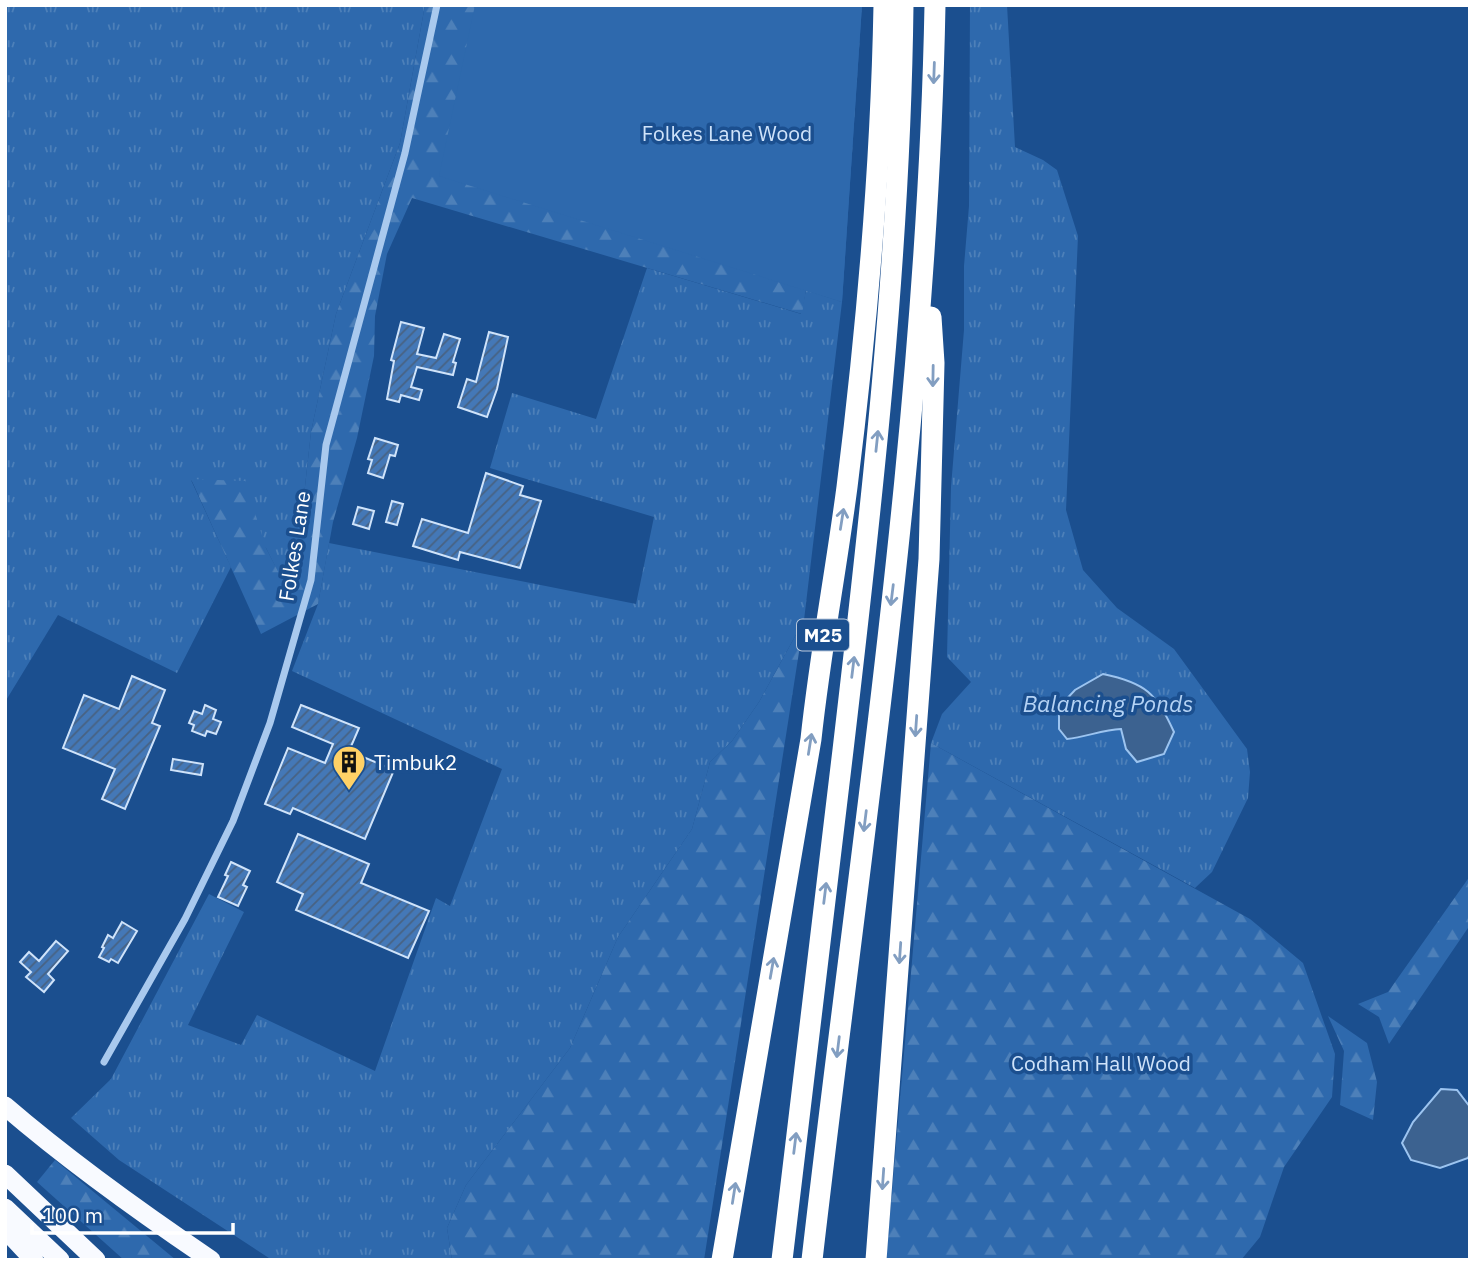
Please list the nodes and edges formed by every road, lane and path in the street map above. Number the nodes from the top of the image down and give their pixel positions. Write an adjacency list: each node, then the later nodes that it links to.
1 (437, 5): 6 (street, Folkes Lane)
2 (884, 5): 15 (highway, M25, one-way to 2)
3 (903, 5): 16 (highway, M25, one-way to 3)
4 (935, 5): 5 (highway, one-way to 5)
5 (927, 235): 17 (highway, one-way to 17); 18 (highway, one-way to 18)
6 (104, 1062)
7 (5, 1106): 14 (highway)
8 (5, 1174): 13 (highway)
9 (5, 1208): 12 (highway)
10 (5, 1229): 11 (highway)
11 (34, 1260)
12 (60, 1260)
13 (96, 1260)
14 (211, 1260)
15 (722, 1260)
16 (782, 1260)
17 (812, 1260)
18 (876, 1260)

